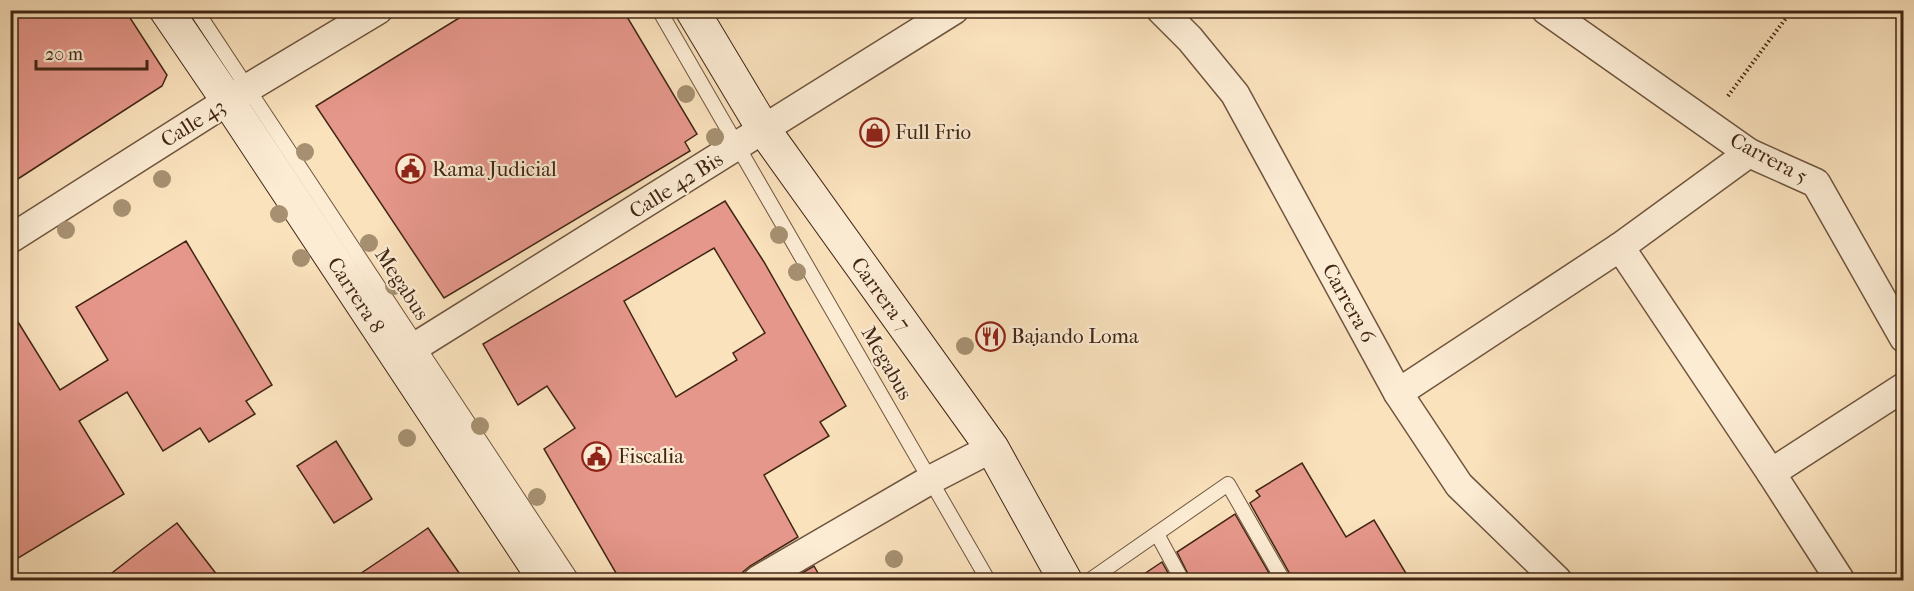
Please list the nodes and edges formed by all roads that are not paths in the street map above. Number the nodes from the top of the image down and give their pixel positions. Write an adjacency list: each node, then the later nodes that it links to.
1 (166, 10): 9 (main road, Carrera 8)
2 (196, 10): 9 (lane)
3 (378, 10): 9 (street, Calle 43)
4 (659, 10): 11 (lane, Megabus)
5 (692, 10): 10 (main road, Carrera 7)
6 (954, 10): 10 (street, Calle 42 Bis)
7 (1161, 10): 18 (street, Carrera 6)
8 (1558, 14): 12 (street, Carrera 5)
9 (238, 94): 13 (street, Calle 43); 16 (main road, Carrera 8)
10 (764, 130): 11 (street, Calle 42 Bis); 19 (main road, Carrera 7)
11 (737, 146): 16 (street, Calle 42 Bis); 21 (lane, Megabus)
12 (1749, 153): 14 (street); 15 (street, Carrera 5)
13 (10, 239)
14 (1620, 247): 18 (street); 20 (street)
15 (1904, 338)
16 (408, 353): 23 (main road, Carrera 8); 24 (lane, Megabus)
17 (1904, 387): 20 (street)
18 (1398, 393): 31 (street, Carrera 6)
19 (992, 448): 21 (street); 27 (main road, Carrera 7)
20 (1771, 473): 32 (street)
21 (930, 480): 25 (street); 26 (lane, Megabus)
22 (1156, 534): 28 (lane); 29 (lane); 30 (lane)
23 (545, 580)
24 (572, 580)
25 (758, 580)
26 (988, 580)
27 (1065, 580)
28 (1090, 580)
29 (1182, 580)
30 (1283, 580)
31 (1557, 580)
32 (1840, 580)

